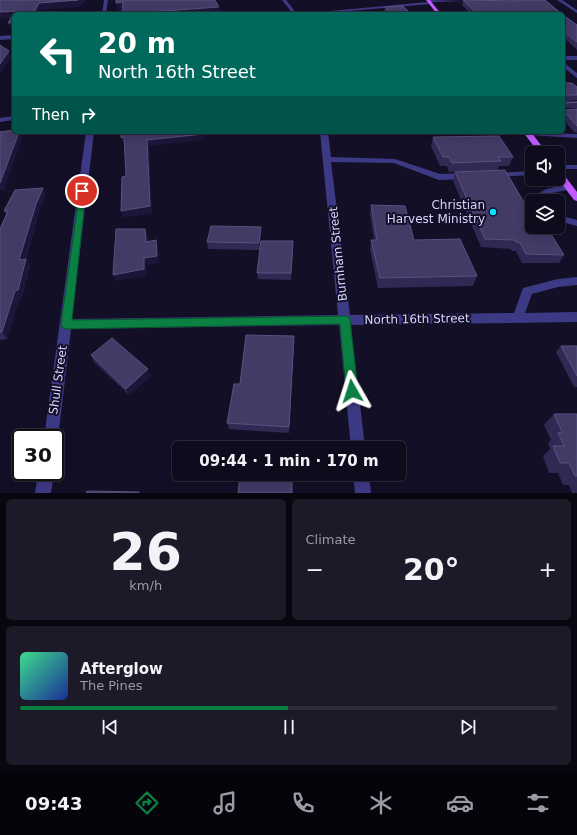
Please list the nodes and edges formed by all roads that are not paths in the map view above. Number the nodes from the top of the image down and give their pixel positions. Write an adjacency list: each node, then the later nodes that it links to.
1 (106, 0): 6 (street)
2 (284, 0): 7 (street)
3 (559, 0): 10 (street)
4 (429, 1): 5 (street); 8 (street); 9 (main road)
5 (466, 1)
6 (104, 12)
7 (293, 12)
8 (326, 12)
9 (437, 12)
10 (577, 12)
11 (12, 37): 12 (street)
12 (0, 38)
13 (565, 58): 14 (street)
14 (577, 58)
15 (565, 66): 16 (street)
16 (577, 76)
17 (12, 118): 18 (street)
18 (0, 120)
19 (90, 134): 39 (street, Shull Street)
20 (324, 134): 25 (street, Burnham Street)
21 (528, 134): 24 (main road)
22 (544, 134): 23 (street)
23 (577, 136)
24 (537, 146)
25 (327, 159): 28 (street); 38 (street, Burnham Street)
26 (565, 167): 27 (street)
27 (577, 167)
28 (525, 173)
29 (565, 183): 30 (main road)
30 (569, 188): 31 (street); 32 (main road)
31 (543, 194)
32 (577, 198)
33 (565, 220): 34 (street)
34 (577, 223)
35 (577, 282): 36 (street)
36 (518, 317): 37 (street, North 16th Street); 38 (street, North 16th Street)
37 (577, 317)
38 (345, 320): 39 (street, North 16th Street); 41 (street, Burnham Street)
39 (66, 324): 40 (street, Shull Street)
40 (52, 429)
41 (357, 441)
42 (45, 481): 44 (street)
43 (362, 481): 45 (street)
44 (44, 493)
45 (363, 493)

